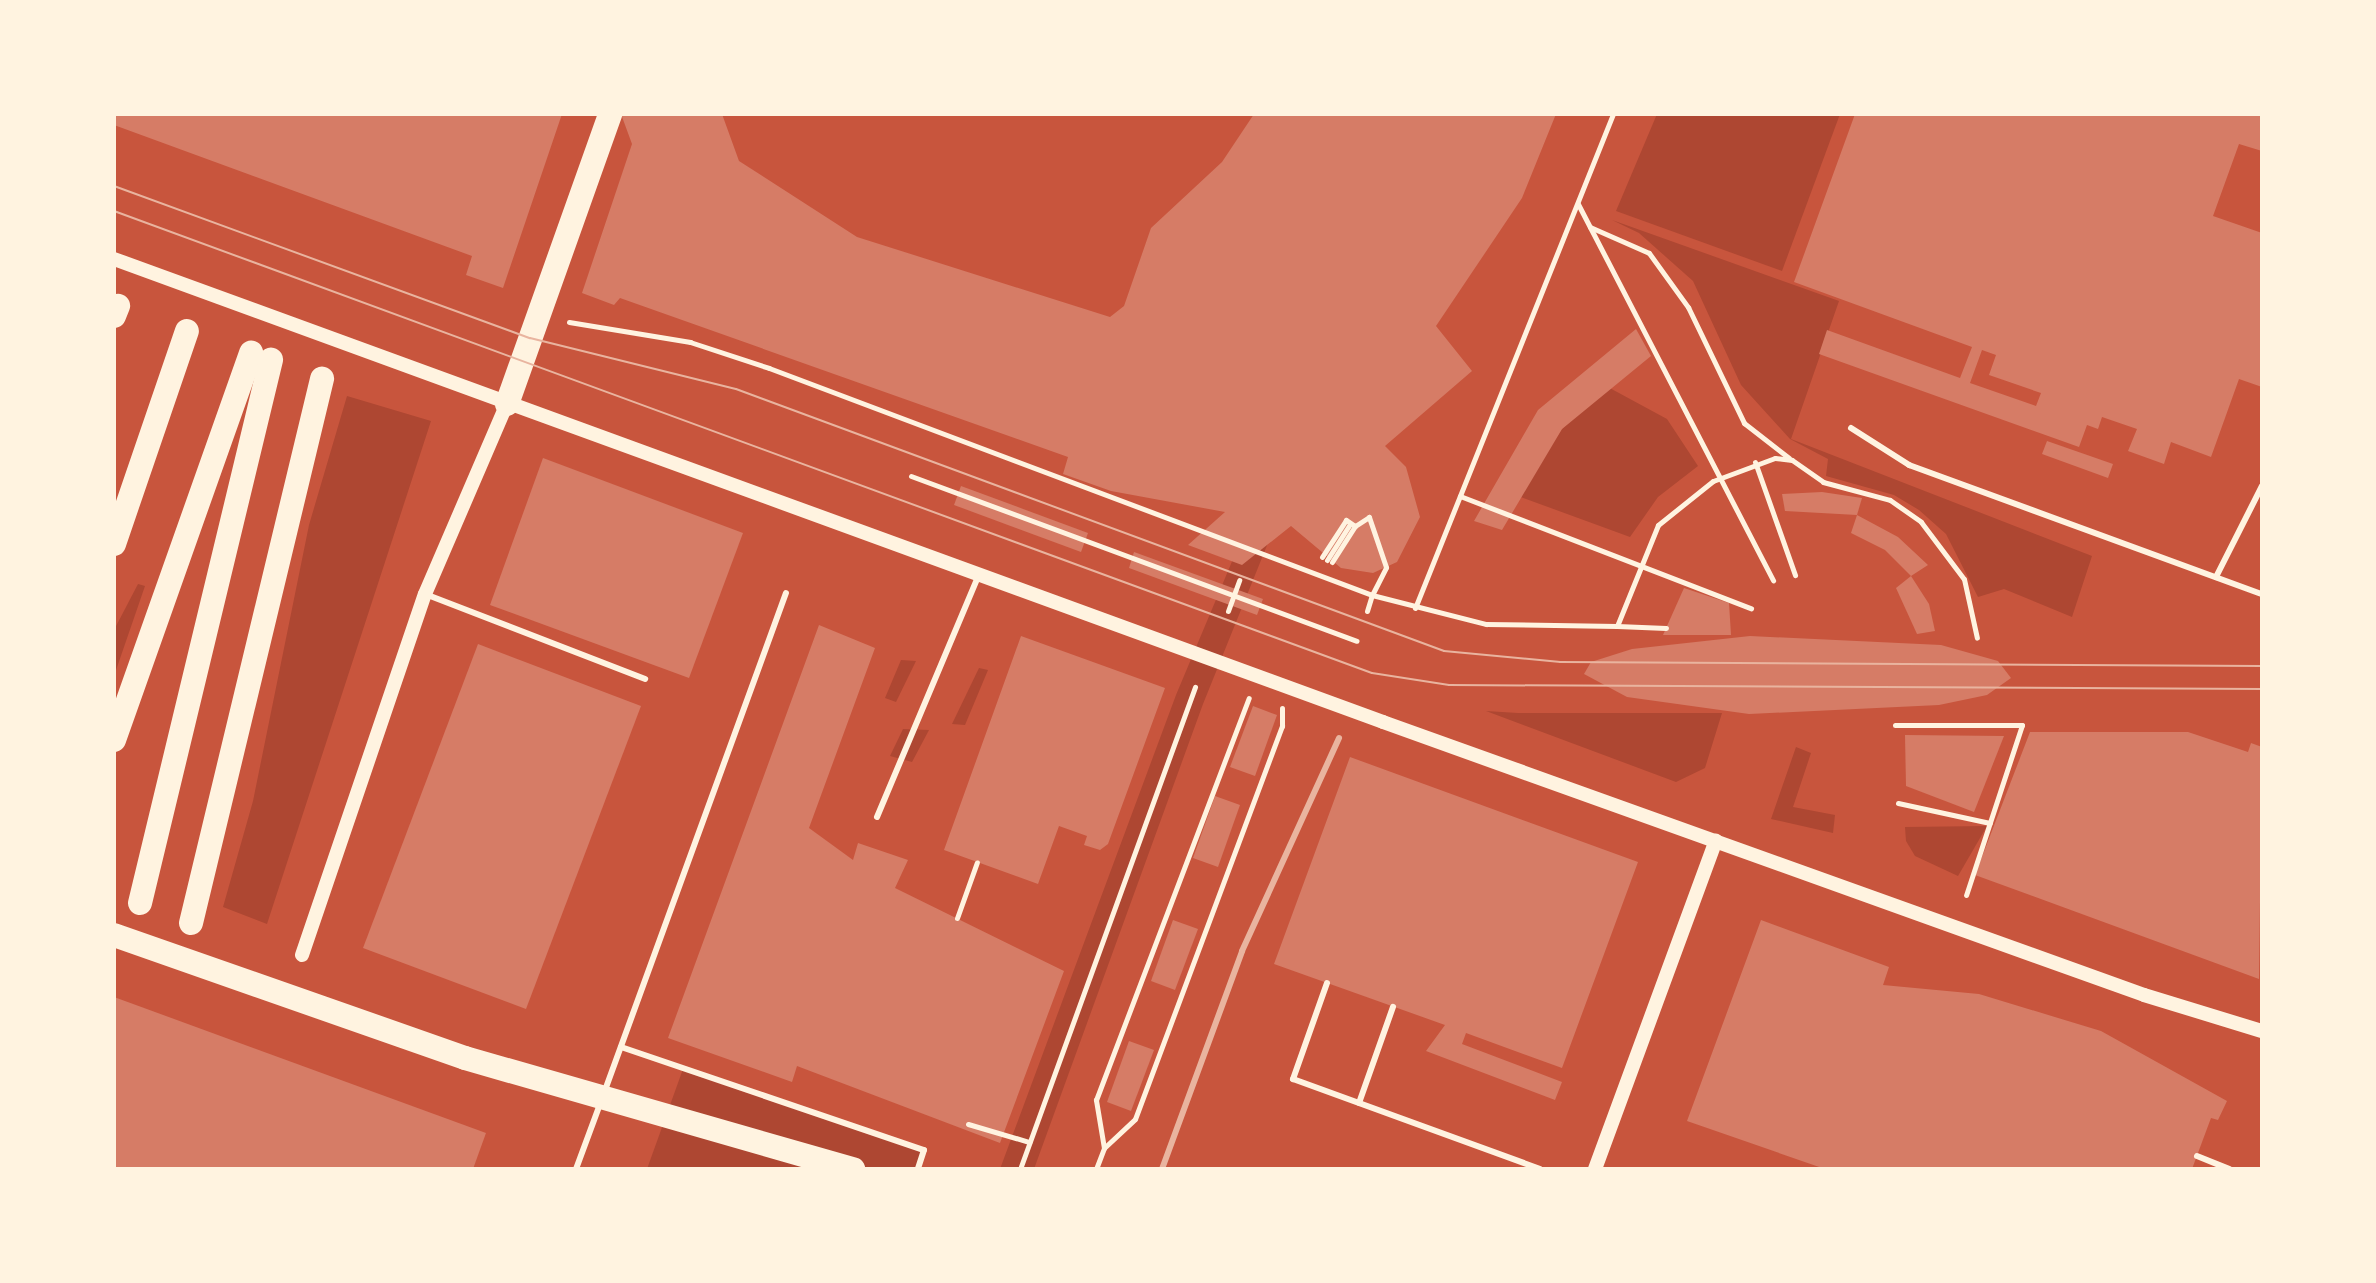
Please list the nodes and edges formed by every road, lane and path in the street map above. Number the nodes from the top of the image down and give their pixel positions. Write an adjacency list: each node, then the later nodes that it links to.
1 (610, 114): 9 (highway)
2 (1613, 114): 3 (path)
3 (1577, 203): 4 (path); 16 (path)
4 (1589, 226): 11 (path); 14 (path)
5 (114, 259): 9 (street)
6 (569, 322): 28 (path)
7 (187, 331): 18 (highway)
8 (322, 379): 52 (highway)
9 (507, 404): 20 (street); 26 (street)
10 (1851, 428): 22 (lane)
11 (1792, 460): 12 (path); 36 (path)
12 (1755, 462): 14 (path); 21 (path)
13 (911, 476): 29 (path)
14 (1720, 477): 19 (path); 24 (path)
15 (2262, 486): 22 (lane)
16 (1460, 496): 19 (path); 30 (path)
17 (1353, 525): 17 (path); 28 (path)
18 (114, 544)
19 (1638, 565): 31 (path); 34 (path)
20 (980, 573): 45 (lane); 47 (street)
21 (1795, 575)
22 (2216, 577): 27 (lane)
23 (1239, 580): 29 (path)
24 (1773, 580)
25 (786, 593): 58 (lane)
26 (425, 594): 38 (lane); 54 (street)
27 (2262, 594)
28 (1372, 595): 30 (path); 33 (path)
29 (1233, 596): 32 (path); 37 (path)
30 (1415, 608): 34 (path)
31 (1751, 608)
32 (1228, 611)
33 (1367, 611)
34 (1617, 626): 35 (path)
35 (1666, 628)
36 (1977, 638)
37 (1356, 641)
38 (645, 679)
39 (1195, 687): 61 (path)
40 (1261, 688): 62 (path)
41 (1282, 698): 62 (path)
42 (1895, 725): 46 (path)
43 (114, 740): 50 (highway)
44 (1898, 803): 46 (path)
45 (877, 817)
46 (1990, 823): 49 (path)
47 (1716, 841): 57 (street); 70 (street)
48 (977, 862): 51 (path)
49 (1966, 895)
50 (140, 903)
51 (957, 918)
52 (191, 923)
53 (114, 935): 65 (highway)
54 (302, 955)
55 (1327, 983): 59 (lane)
56 (1393, 1007): 59 (lane)
57 (2262, 1031)
58 (621, 1047): 64 (lane); 66 (lane)
59 (1359, 1103): 69 (lane)
60 (968, 1124): 61 (path)
61 (1029, 1142): 67 (path)
62 (1104, 1148): 68 (path)
63 (2197, 1156): 71 (lane)
64 (576, 1169)
65 (853, 1169)
66 (918, 1169)
67 (1020, 1169)
68 (1096, 1169)
69 (1540, 1169)
70 (1595, 1169)
71 (2230, 1169)

